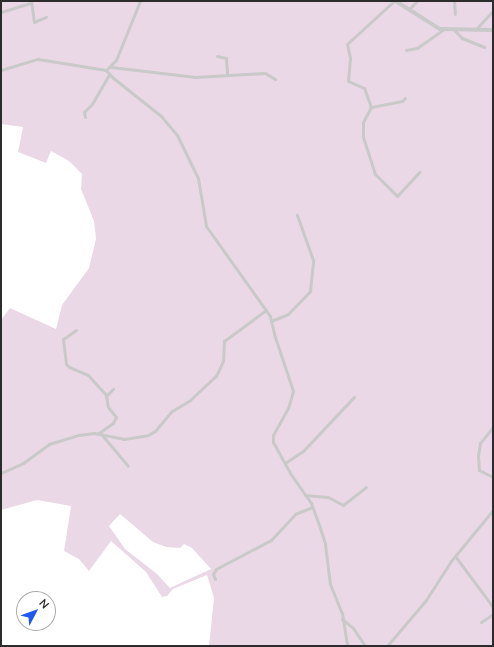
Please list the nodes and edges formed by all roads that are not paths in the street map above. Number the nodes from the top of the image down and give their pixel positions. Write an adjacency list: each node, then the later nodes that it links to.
1 (140, 1): 18 (street)
2 (395, 1): 6 (street); 25 (street)
3 (417, 1): 6 (street)
4 (454, 1): 9 (street)
5 (31, 2): 8 (street); 10 (street)
6 (409, 9): 11 (street)
7 (493, 11): 12 (street)
8 (1, 12)
9 (455, 14)
10 (46, 18)
11 (443, 30): 14 (street); 16 (street)
12 (474, 30): 13 (street); 14 (street)
13 (493, 30)
14 (455, 31): 15 (street)
15 (484, 47)
16 (406, 50)
17 (217, 56): 21 (street)
18 (111, 67): 20 (street); 21 (street)
19 (1, 70): 20 (street)
20 (106, 70): 22 (street)
21 (227, 74): 23 (street)
22 (110, 75): 26 (street); 29 (street)
23 (275, 79)
24 (405, 98): 25 (street)
25 (371, 107): 27 (street)
26 (85, 117)
27 (419, 172)
28 (298, 215): 30 (street)
29 (266, 310): 30 (street); 37 (street)
30 (271, 321): 38 (street)
31 (76, 330): 33 (street)
32 (113, 389): 33 (street)
33 (106, 396): 36 (street)
34 (354, 397): 38 (street)
35 (493, 427): 41 (street)
36 (97, 434): 37 (street); 40 (street)
37 (102, 435): 39 (street)
38 (285, 463): 43 (street)
39 (128, 466)
40 (1, 473)
41 (493, 477)
42 (366, 487): 43 (street)
43 (306, 495): 44 (street)
44 (312, 507): 47 (street); 50 (street)
45 (493, 510): 46 (street)
46 (455, 556): 48 (street); 54 (street)
47 (215, 579)
48 (493, 607)
49 (493, 614): 51 (street)
50 (342, 619): 52 (street); 53 (street)
51 (481, 622)
52 (347, 646)
53 (365, 646)
54 (387, 646)

